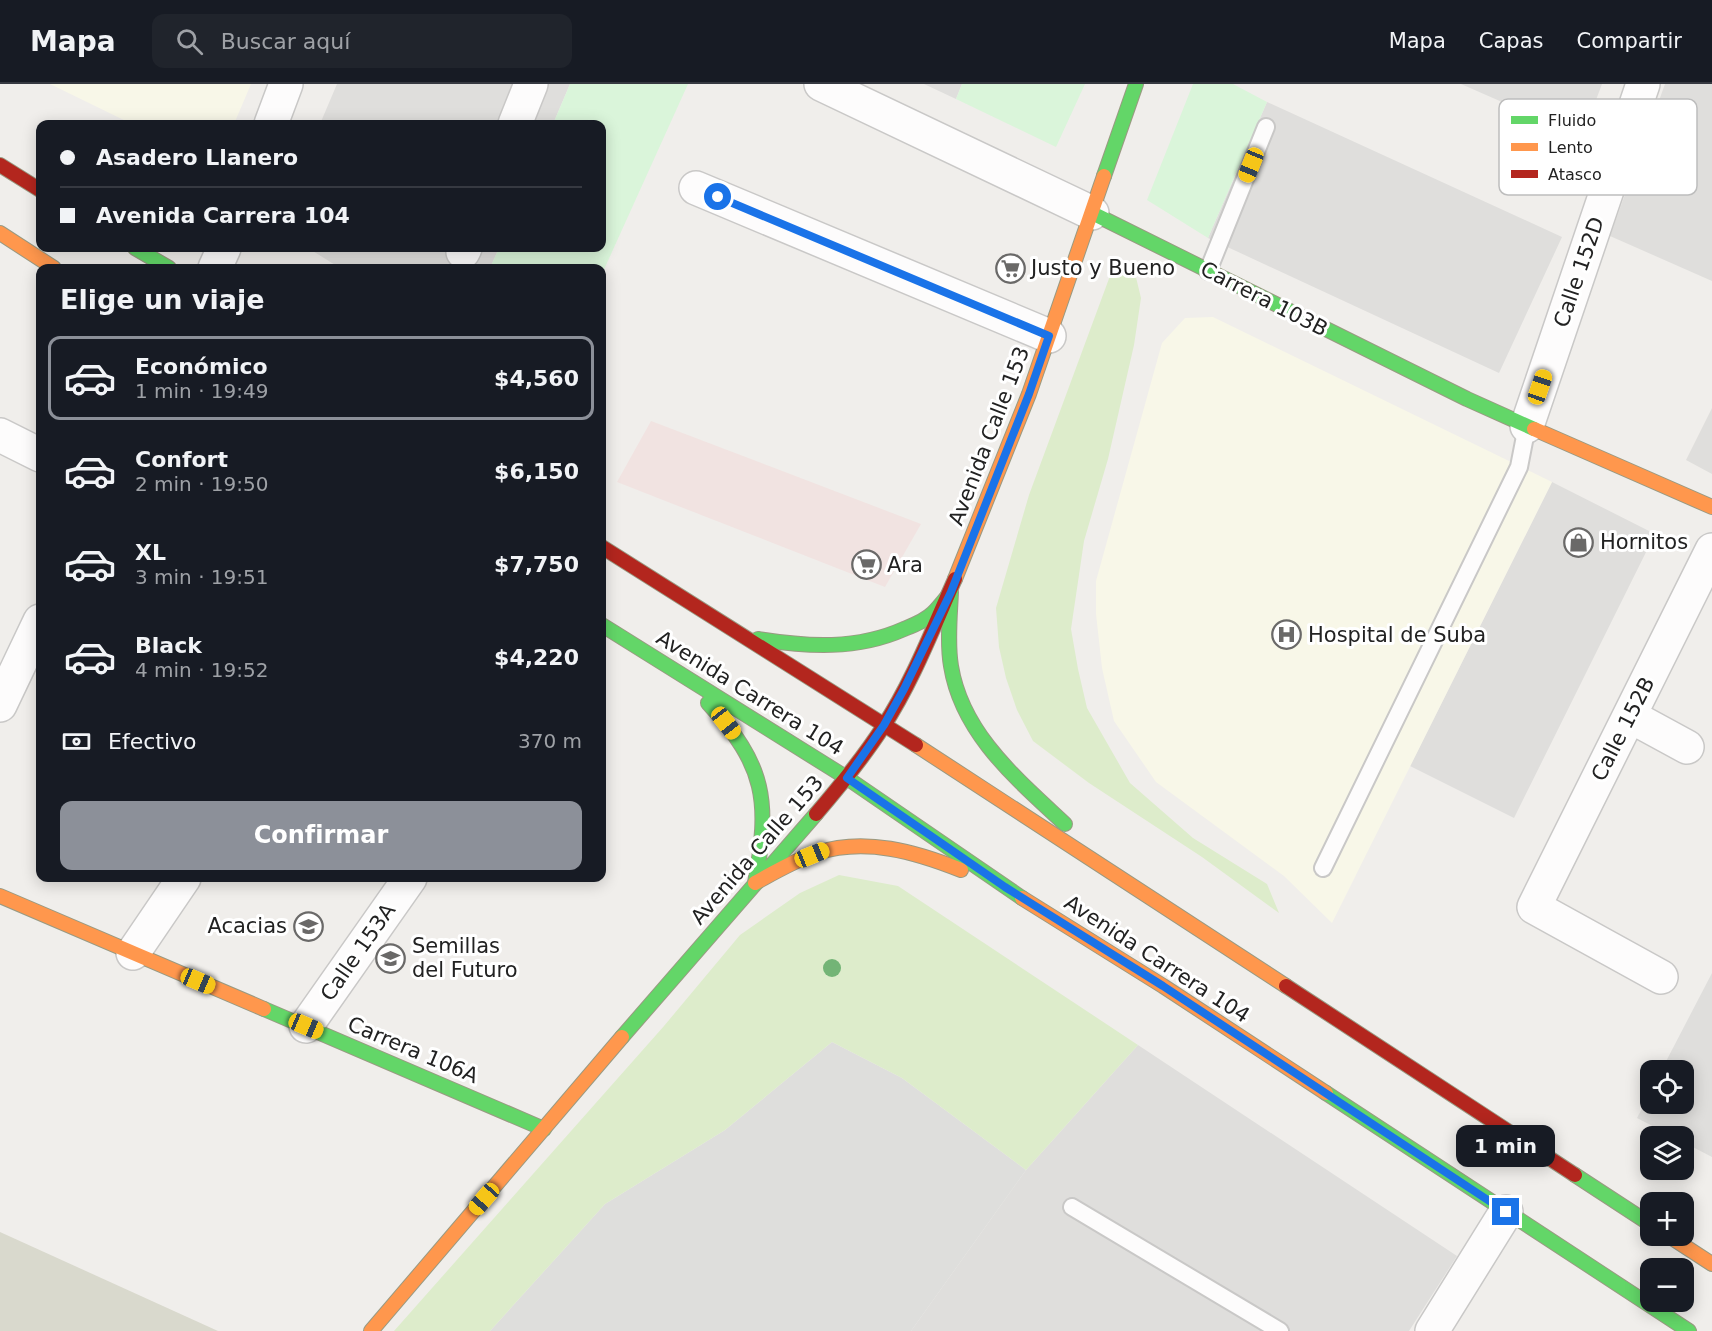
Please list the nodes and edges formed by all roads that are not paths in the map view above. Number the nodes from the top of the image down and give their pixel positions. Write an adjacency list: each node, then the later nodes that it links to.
1 (286, 84): 7 (street)
2 (531, 84): 8 (street)
3 (821, 84): 14 (street, Carrera 103B)
4 (1136, 84): 14 (main road, Avenida Calle 153)
5 (1643, 84): 6 (street, Calle 152D)
6 (1638, 99)
7 (272, 120)
8 (517, 120)
9 (1266, 127): 19 (lane)
10 (0, 165): 11 (main road)
11 (36, 188)
12 (696, 188): 20 (street)
13 (1605, 195): 21 (street, Calle 152D)
14 (1092, 213): 19 (main road, Carrera 103B); 20 (main road, Avenida Calle 153)
15 (0, 233): 17 (main road)
16 (142, 252): 18 (main road)
17 (48, 264)
18 (162, 264)
19 (1208, 271): 21 (main road, Carrera 103B)
20 (1049, 336): 27 (main road, Avenida Calle 153)
21 (1527, 426): 24 (main road, Carrera 103B); 37 (lane)
22 (0, 435): 23 (street)
23 (36, 453)
24 (1712, 507)
25 (606, 550): 30 (main road, Avenida Carrera 104)
26 (1712, 550): 33 (street, Calle 152B)
27 (951, 592): 30 (main road); 34 (main road, Avenida Calle 153); 38 (main road)
28 (606, 628): 31 (main road, Avenida Carrera 104)
29 (36, 629): 32 (street)
30 (742, 636): 34 (main road, Avenida Carrera 104)
31 (687, 679): 36 (main road, Avenida Carrera 104); 41 (main road)
32 (0, 705)
33 (1630, 716): 35 (street); 45 (street, Calle 152B)
34 (884, 725): 36 (main road, Avenida Calle 153); 38 (main road, Avenida Carrera 104)
35 (1687, 747)
36 (847, 778): 41 (main road, Avenida Calle 153); 42 (main road, Avenida Carrera 104)
37 (1323, 868)
38 (1120, 878): 50 (main road, Avenida Carrera 104)
39 (181, 882): 44 (street)
40 (407, 882): 46 (street, Calle 153A)
41 (755, 884): 42 (main road); 47 (main road, Avenida Calle 153)
42 (1005, 887): 49 (main road, Avenida Carrera 104)
43 (0, 896): 44 (main road, Carrera 106A)
44 (133, 953): 46 (main road, Carrera 106A)
45 (1661, 977)
46 (306, 1026): 47 (main road, Carrera 106A)
47 (544, 1129): 53 (main road, Avenida Calle 153)
48 (1072, 1207): 54 (lane)
49 (1506, 1212): 55 (street); 56 (main road, Avenida Carrera 104)
50 (1640, 1217)
51 (1684, 1246): 52 (main road)
52 (1712, 1264)
53 (371, 1331)
54 (1280, 1331)
55 (1432, 1331)
56 (1689, 1331)

